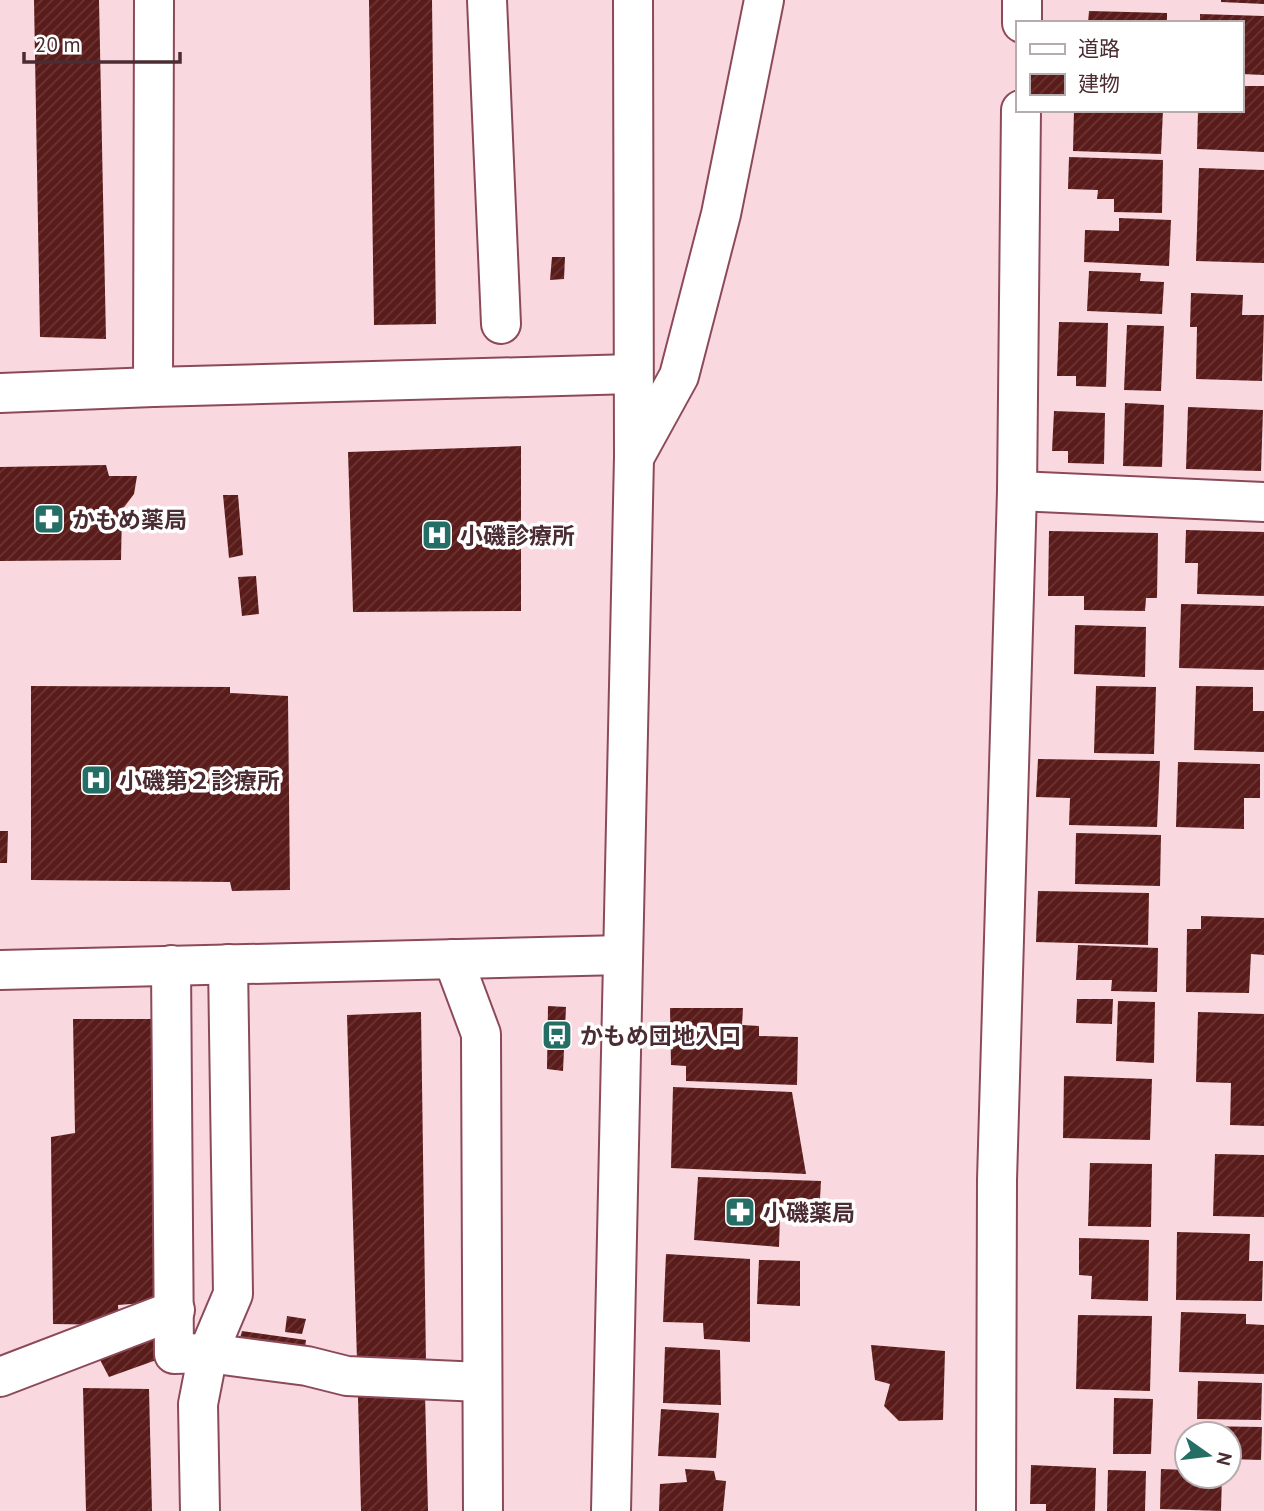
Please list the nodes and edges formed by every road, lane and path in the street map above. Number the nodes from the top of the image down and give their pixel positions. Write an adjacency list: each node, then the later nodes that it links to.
1 (154, 0): 10 (street)
2 (486, 0): 8 (street)
3 (633, 0): 9 (street)
4 (764, 0): 12 (street)
5 (1022, 0): 6 (street)
6 (1022, 21)
7 (1021, 112): 13 (street)
8 (500, 324)
9 (633, 374): 10 (street); 12 (street)
10 (153, 387): 11 (street)
11 (0, 393)
12 (634, 457): 15 (street)
13 (1017, 491): 14 (street); 27 (street)
14 (1264, 502)
15 (624, 955): 16 (street); 26 (street)
16 (453, 959): 17 (street); 23 (street)
17 (228, 964): 18 (street); 21 (street)
18 (171, 965): 19 (street); 20 (street)
19 (0, 970)
20 (175, 1310): 21 (street); 22 (street)
21 (208, 1353): 23 (street); 24 (street)
22 (0, 1377)
23 (481, 1382): 25 (street)
24 (200, 1511)
25 (483, 1511)
26 (611, 1511)
27 (996, 1511)

